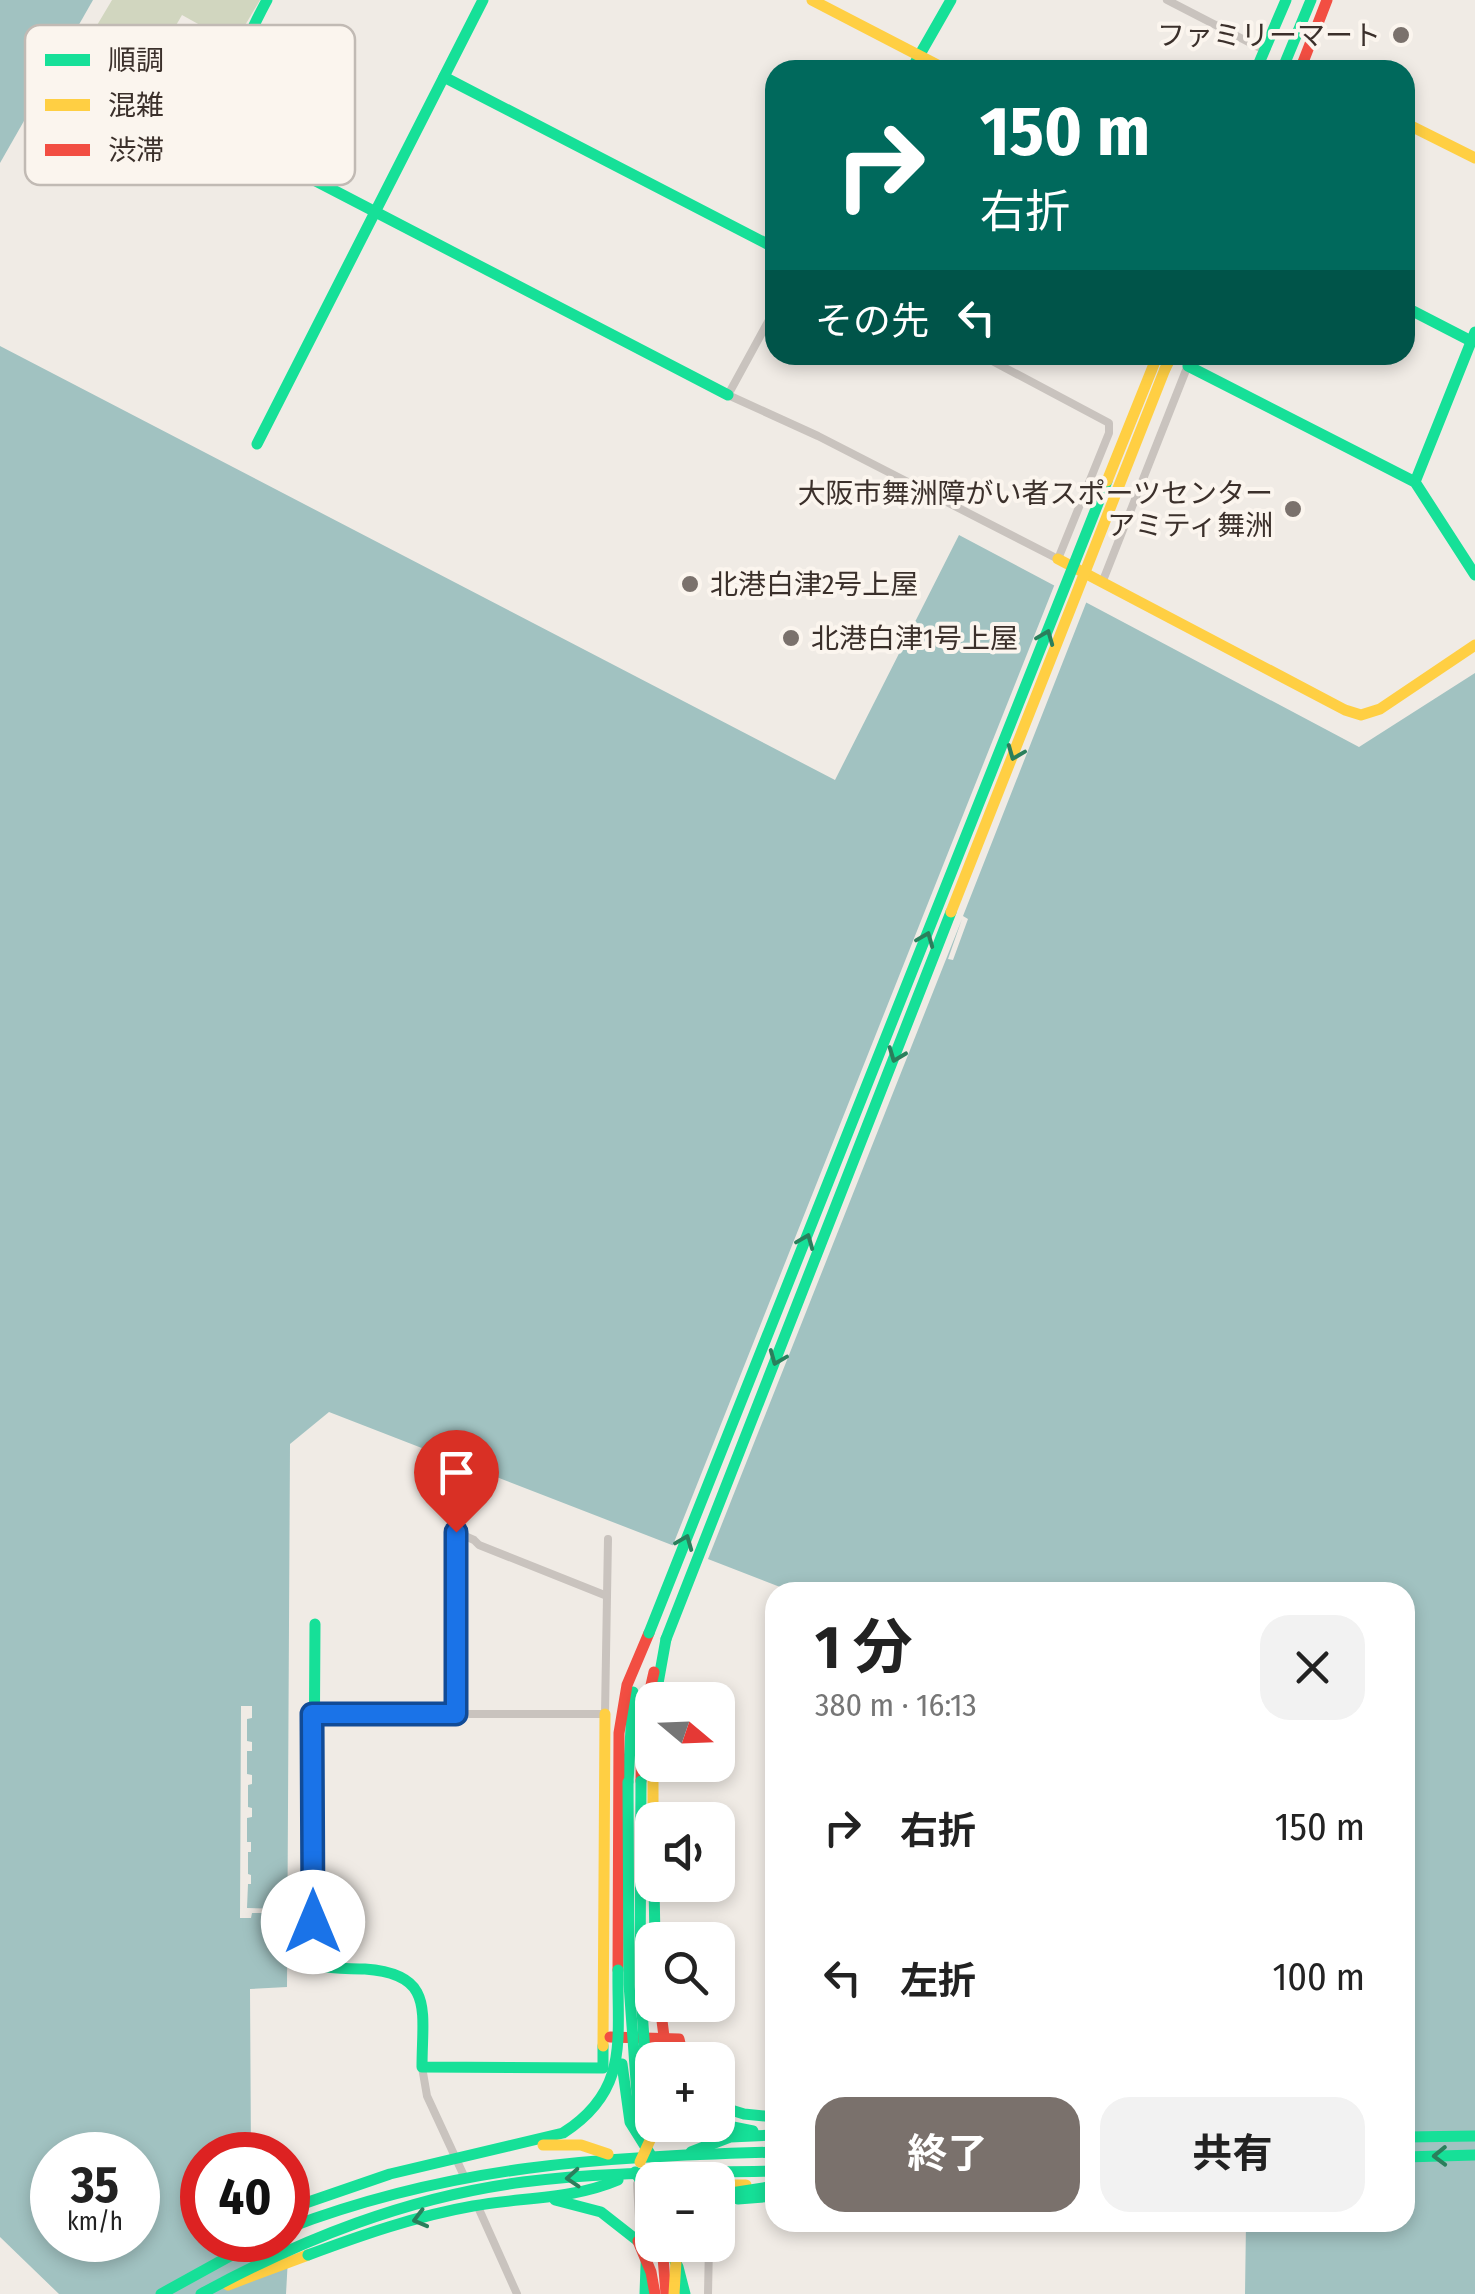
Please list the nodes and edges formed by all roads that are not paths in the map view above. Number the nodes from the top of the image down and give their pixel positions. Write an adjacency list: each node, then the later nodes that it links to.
1 (267, 0): 9 (main road)
2 (483, 0): 17 (main road)
3 (812, 0): 11 (main road)
4 (951, 0): 11 (main road)
5 (1168, 0): 10 (street)
6 (1286, 0): 10 (main road)
7 (1311, 0): 15 (main road)
8 (1327, 0): 16 (main road)
9 (254, 25)
10 (1264, 50): 14 (main road)
11 (920, 56): 12 (main road); 13 (main road)
12 (917, 60)
13 (928, 60)
14 (1260, 60)
15 (1286, 60)
16 (1305, 60)
17 (444, 77): 21 (main road); 22 (main road)
18 (1415, 127): 19 (main road)
19 (1475, 158)
20 (322, 185): 21 (main road)
21 (374, 212): 31 (main road); 32 (main road)
22 (765, 243)
23 (1415, 311): 25 (main road)
24 (765, 327): 31 (street)
25 (1473, 337): 33 (main road)
26 (1000, 365): 34 (street)
27 (1157, 365): 41 (main road, one-way to 27, bridge)
28 (1157, 365): 42 (main road, one-way to 42, bridge)
29 (1188, 365): 36 (street)
30 (1199, 365): 33 (main road)
31 (728, 395): 34 (street)
32 (257, 444)
33 (1415, 482): 35 (main road)
34 (1058, 559): 36 (main road)
35 (1475, 575)
36 (1102, 584): 37 (main road)
37 (1475, 645)
38 (608, 1539): 39 (street)
39 (607, 1596): 45 (street); 46 (street)
40 (315, 1624): 44 (main road)
41 (649, 1633): 47 (main road); 69 (main road, bridge)
42 (666, 1639): 43 (main road); 70 (main road, bridge)
43 (658, 1682)
44 (312, 1714): 45 (street); 50 (main road)
45 (456, 1714): 46 (street)
46 (605, 1714): 48 (main road)
47 (618, 1970): 65 (main road, bridge); 71 (main road, bridge)
48 (603, 2036): 49 (main road); 51 (main road)
49 (681, 2042)
50 (422, 2067): 51 (main road); 97 (street)
51 (603, 2068): 52 (street)
52 (631, 2109): 54 (street); 68 (street)
53 (735, 2113): 55 (main road)
54 (635, 2114)
55 (765, 2116)
56 (735, 2129): 57 (main road, bridge)
57 (765, 2132)
58 (765, 2134): 73 (main road, bridge)
59 (1475, 2136): 60 (main road)
60 (1415, 2137)
61 (647, 2142): 68 (street)
62 (649, 2142): 82 (main road, bridge)
63 (659, 2142): 72 (street)
64 (765, 2152): 84 (main road, bridge)
65 (484, 2153): 75 (main road, bridge); 83 (main road, bridge)
66 (1475, 2155): 67 (main road, one-way to 67)
67 (1415, 2156)
68 (635, 2161): 98 (street)
69 (646, 2162)
70 (655, 2162)
71 (659, 2162)
72 (675, 2162)
73 (679, 2162)
74 (765, 2171): 96 (main road, one-way to 96, bridge)
75 (635, 2173)
76 (765, 2186): 77 (main road, bridge)
77 (735, 2189)
78 (735, 2197): 80 (street)
79 (765, 2197): 80 (main road)
80 (738, 2198): 81 (street)
81 (735, 2199)
82 (506, 2201): 96 (main road, one-way to 96, bridge); 99 (main road, bridge)
83 (310, 2203)
84 (310, 2220)
85 (207, 2262): 94 (main road)
86 (217, 2262): 94 (main road)
87 (646, 2262): 98 (main road, bridge)
88 (654, 2262): 99 (main road, bridge)
89 (655, 2262): 99 (main road, bridge)
90 (667, 2262): 100 (main road, bridge)
91 (674, 2262): 100 (main road, bridge)
92 (676, 2262): 101 (main road, bridge)
93 (709, 2262): 102 (street)
94 (178, 2283): 95 (main road)
95 (161, 2294)
96 (202, 2294)
97 (518, 2294)
98 (644, 2294)
99 (656, 2294)
100 (670, 2294)
101 (686, 2294)
102 (708, 2294)

